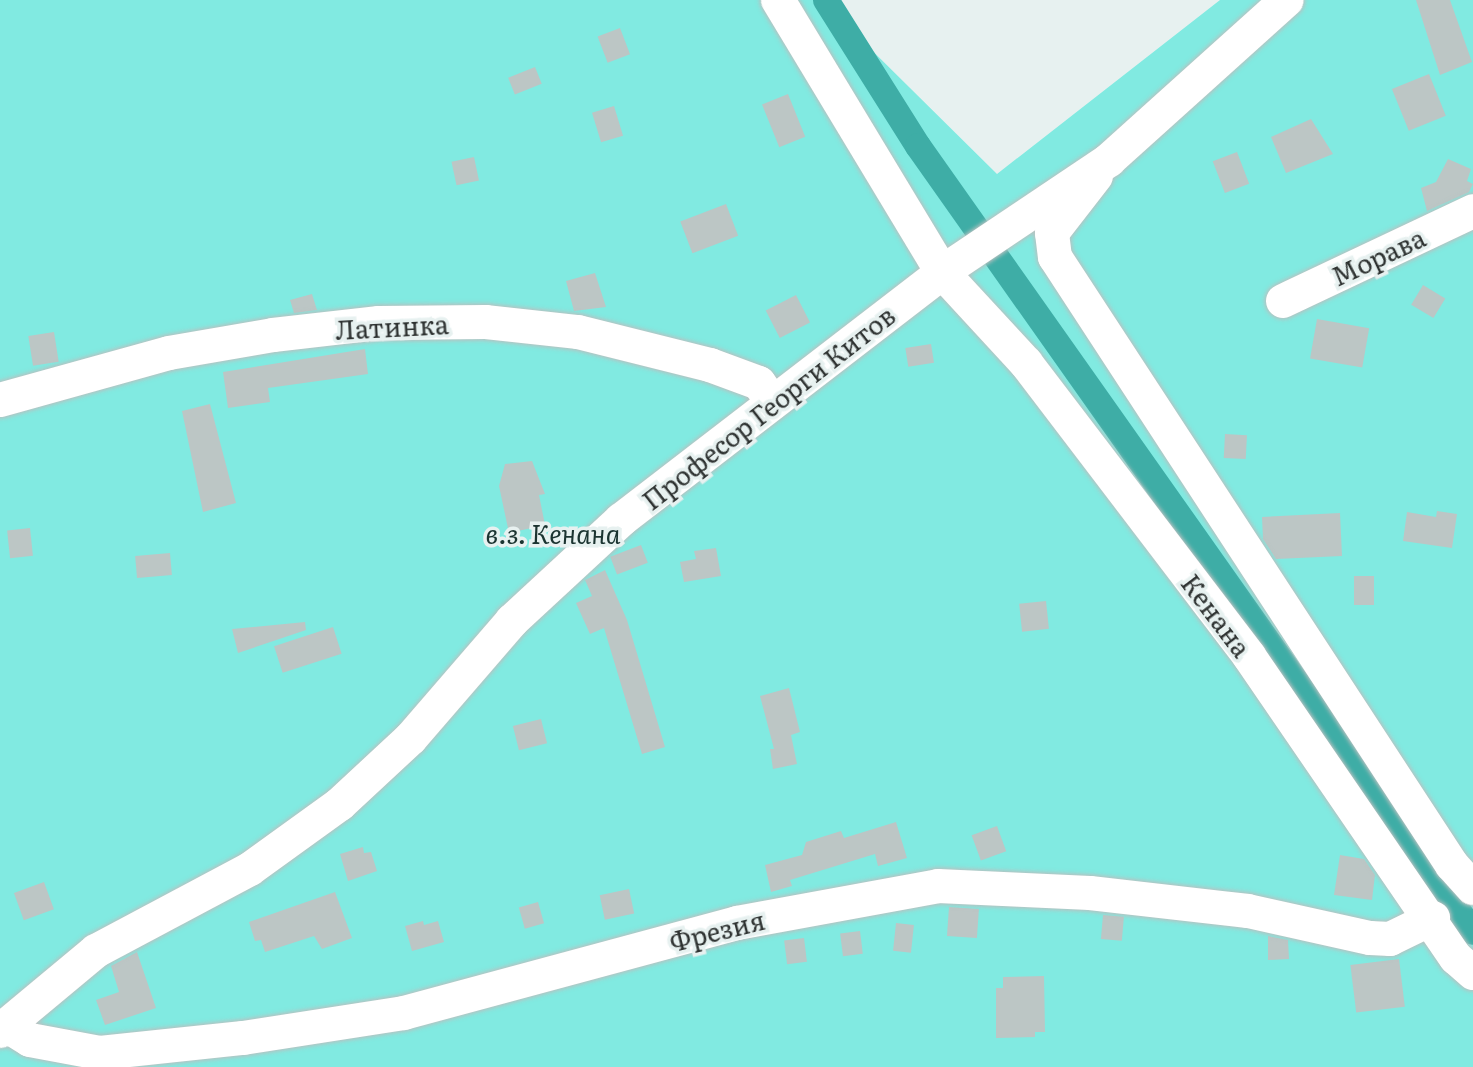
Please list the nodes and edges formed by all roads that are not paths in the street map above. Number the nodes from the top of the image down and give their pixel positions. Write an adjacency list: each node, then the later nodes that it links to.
1 (778, 0): 5 (street, Кенана)
2 (1287, 0): 3 (street, Професор Георги Китов)
3 (1109, 160): 5 (street, Професор Георги Китов); 9 (street)
4 (1473, 211): 6 (street, Морава)
5 (943, 271): 8 (street, Професор Георги Китов); 10 (street, Кенана)
6 (1283, 301)
7 (0, 400): 8 (street, Латинка)
8 (773, 403): 12 (street, Професор Георги Китов)
9 (1473, 888)
10 (1433, 918): 11 (street, Кенана); 12 (street, Фрезия)
11 (1467, 955)
12 (3, 1028)

